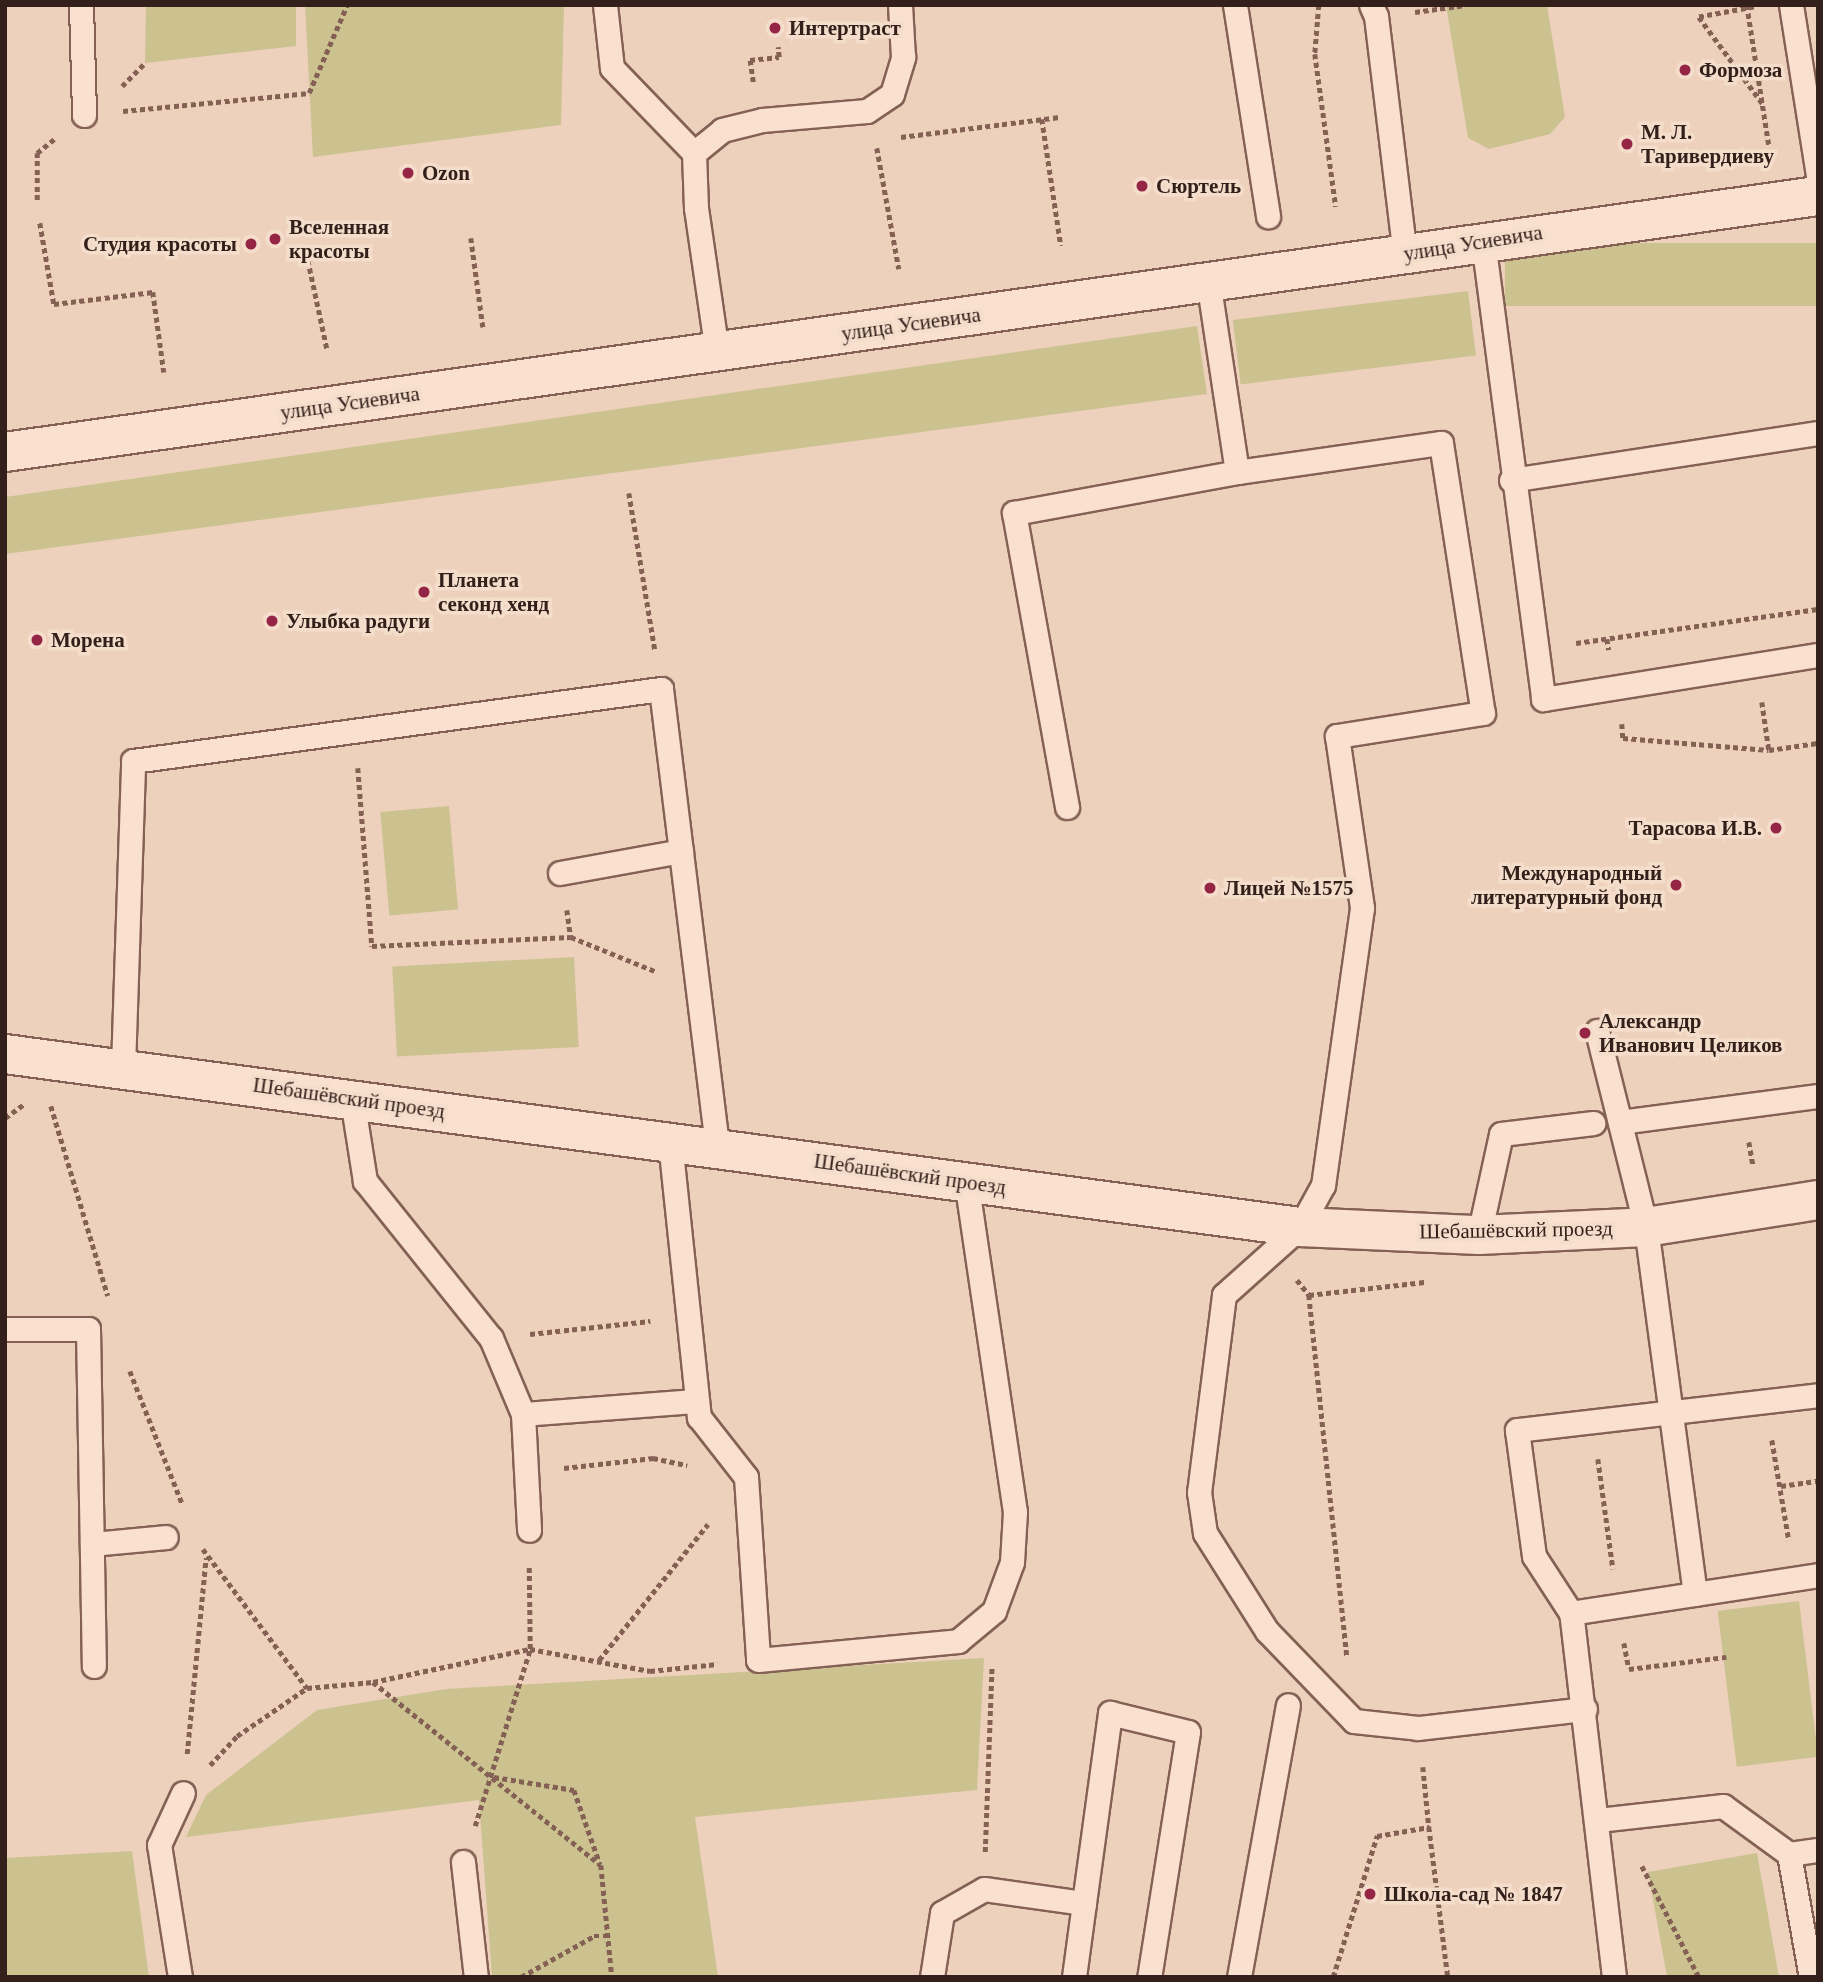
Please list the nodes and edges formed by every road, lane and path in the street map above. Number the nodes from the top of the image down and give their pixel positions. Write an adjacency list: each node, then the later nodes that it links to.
1 (81, 5): 15 (lane)
2 (347, 5): 15 (path)
3 (605, 5): 21 (lane)
4 (900, 5): 21 (lane)
5 (1235, 5): 26 (lane)
6 (1319, 5): 25 (path)
7 (1466, 5): 11 (path)
8 (1765, 5): 10 (path)
9 (1791, 5): 22 (lane)
10 (1747, 7): 14 (path); 14 (path)
11 (1373, 11): 31 (lane)
12 (778, 47): 13 (path)
13 (763, 58)
14 (1763, 104): 20 (path)
15 (84, 115): 24 (path)
16 (1060, 117): 17 (path)
17 (1042, 119): 18 (path); 30 (path)
18 (888, 139)
19 (875, 140): 33 (path)
20 (1769, 145)
21 (694, 153): 37 (lane)
22 (1818, 176)
23 (1818, 196): 29 (street, улица Усиевича)
24 (37, 200)
25 (1336, 207)
26 (1268, 216)
27 (40, 223): 38 (path)
28 (471, 238): 35 (path)
29 (1483, 241): 31 (street, улица Усиевича); 42 (lane)
30 (1061, 246)
31 (1405, 254): 34 (street, улица Усиевича)
32 (308, 260): 36 (path)
33 (898, 269)
34 (1208, 281): 37 (street, улица Усиевича); 41 (lane)
35 (483, 327)
36 (327, 349)
37 (717, 352): 40 (street, улица Усиевича)
38 (164, 372)
39 (1818, 433): 42 (lane)
40 (5, 452)
41 (1237, 472): 53 (lane); 71 (lane)
42 (1511, 480): 45 (lane)
43 (629, 493): 49 (path)
44 (1818, 609): 45 (path)
45 (1536, 649): 48 (lane)
46 (1818, 655): 47 (lane)
47 (1756, 665): 48 (lane); 52 (path)
48 (1616, 687): 52 (path)
49 (662, 689): 50 (lane); 54 (lane)
50 (355, 730): 56 (path); 59 (lane)
51 (1818, 743): 52 (path)
52 (1769, 750)
53 (1067, 807)
54 (681, 851): 55 (lane); 56 (lane)
55 (561, 873)
56 (696, 988): 67 (lane)
57 (1597, 1031): 64 (lane)
58 (5, 1054): 59 (street, Шебашёвский проезд)
59 (123, 1068): 61 (street, Шебашёвский проезд)
60 (1818, 1096): 63 (lane)
61 (352, 1099): 66 (street, Шебашёвский проезд); 78 (lane)
62 (49, 1102): 75 (path)
63 (1743, 1107): 64 (lane); 68 (path)
64 (1620, 1122): 72 (lane)
65 (1593, 1124): 73 (lane)
66 (670, 1142): 67 (street, Шебашёвский проезд); 76 (lane)
67 (717, 1148): 69 (street, Шебашёвский проезд)
68 (1754, 1172)
69 (966, 1182): 71 (street, Шебашёвский проезд); 100 (lane)
70 (1818, 1200): 72 (street, Шебашёвский проезд)
71 (1300, 1227): 73 (street, Шебашёвский проезд); 111 (lane)
72 (1646, 1227): 73 (street, Шебашёвский проезд); 83 (lane)
73 (1479, 1235)
74 (1309, 1295): 111 (path)
75 (110, 1305)
76 (687, 1317): 78 (path); 81 (lane)
77 (5, 1329): 93 (lane)
78 (491, 1338): 84 (lane)
79 (128, 1364): 90 (path)
80 (1818, 1395): 82 (lane)
81 (697, 1401): 84 (lane); 87 (lane)
82 (1764, 1401): 83 (lane); 89 (path)
83 (1671, 1411): 85 (lane); 98 (lane)
84 (523, 1414): 86 (lane)
85 (1593, 1420): 99 (path); 101 (lane)
86 (525, 1472): 87 (path); 91 (lane)
87 (746, 1477): 104 (path); 105 (lane)
88 (1818, 1481): 89 (path)
89 (1781, 1486): 97 (path)
90 (185, 1509)
91 (529, 1530): 102 (path)
92 (166, 1537): 93 (lane)
93 (92, 1544): 106 (lane)
94 (201, 1546): 95 (path)
95 (206, 1558): 108 (path); 114 (path)
96 (1818, 1575): 97 (lane)
97 (1794, 1578): 98 (lane)
98 (1695, 1594): 99 (lane)
99 (1618, 1605): 101 (lane); 103 (path)
100 (994, 1611): 105 (lane); 121 (path)
101 (1572, 1613): 110 (lane)
102 (530, 1649): 104 (path); 107 (path); 113 (path)
103 (1726, 1657)
104 (598, 1660): 105 (path)
105 (758, 1660)
106 (94, 1666)
107 (373, 1682): 108 (path); 113 (path)
108 (307, 1688): 114 (path)
109 (1288, 1705): 131 (lane)
110 (1585, 1709): 112 (lane); 115 (lane)
111 (1354, 1720): 112 (lane)
112 (1418, 1728): 116 (path)
113 (491, 1776): 119 (path); 120 (path); 120 (path)
114 (183, 1793): 124 (lane)
115 (1598, 1819): 118 (lane); 134 (lane); 135 (path)
116 (1429, 1827): 132 (path); 133 (path)
117 (1818, 1850): 118 (lane)
118 (1789, 1854): 136 (lane)
119 (463, 1862): 125 (lane)
120 (601, 1864): 123 (path)
121 (984, 1889): 122 (lane); 128 (lane)
122 (1084, 1903): 129 (lane); 130 (lane)
123 (608, 1936): 126 (path); 127 (path)
124 (180, 1977)
125 (476, 1977)
126 (521, 1977)
127 (612, 1977)
128 (932, 1977)
129 (1074, 1977)
130 (1149, 1977)
131 (1239, 1977)
132 (1333, 1977)
133 (1448, 1977)
134 (1614, 1977)
135 (1699, 1977)
136 (1811, 1977)

